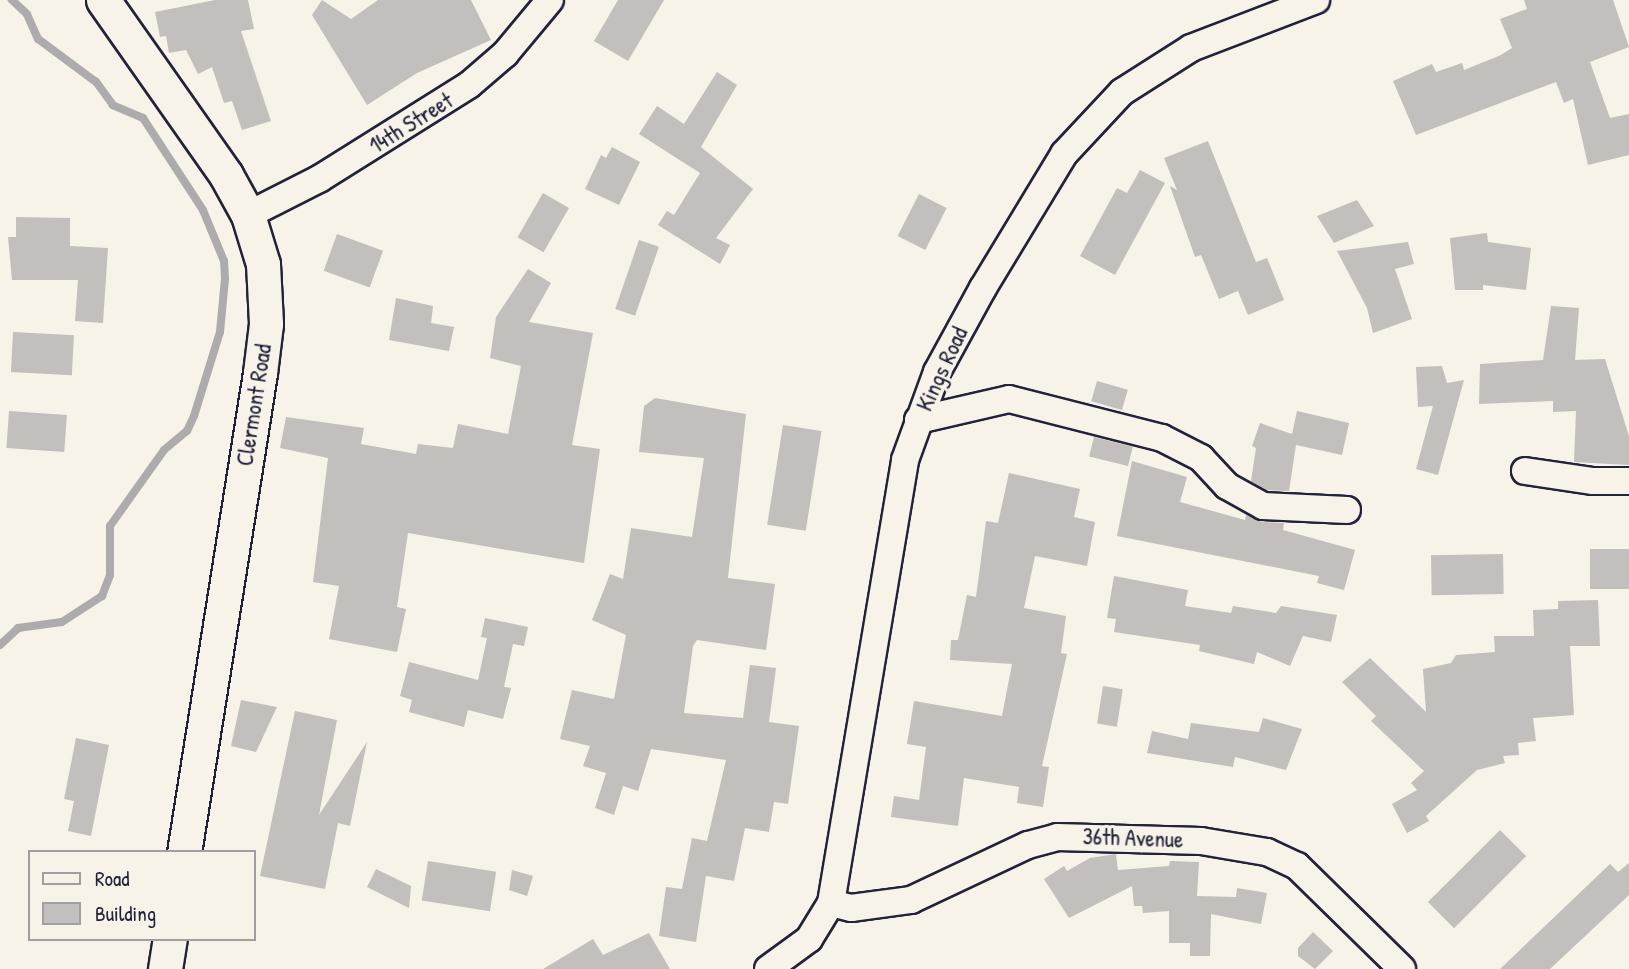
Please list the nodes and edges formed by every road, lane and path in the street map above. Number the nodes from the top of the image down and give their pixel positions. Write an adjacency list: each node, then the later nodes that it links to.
1 (103, 0): 4 (street, Clermont Road)
2 (1316, 0): 5 (street, Kings Road)
3 (536, 6): 4 (street, 14th Street)
4 (248, 215): 9 (street, Clermont Road)
5 (918, 420): 8 (street); 10 (street, Kings Road)
6 (1525, 471): 7 (street)
7 (1629, 481)
8 (1347, 510)
9 (184, 850)
10 (831, 903): 13 (street); 14 (street, 36th Avenue)
11 (170, 941): 12 (street)
12 (165, 969)
13 (768, 969)
14 (1402, 969)

